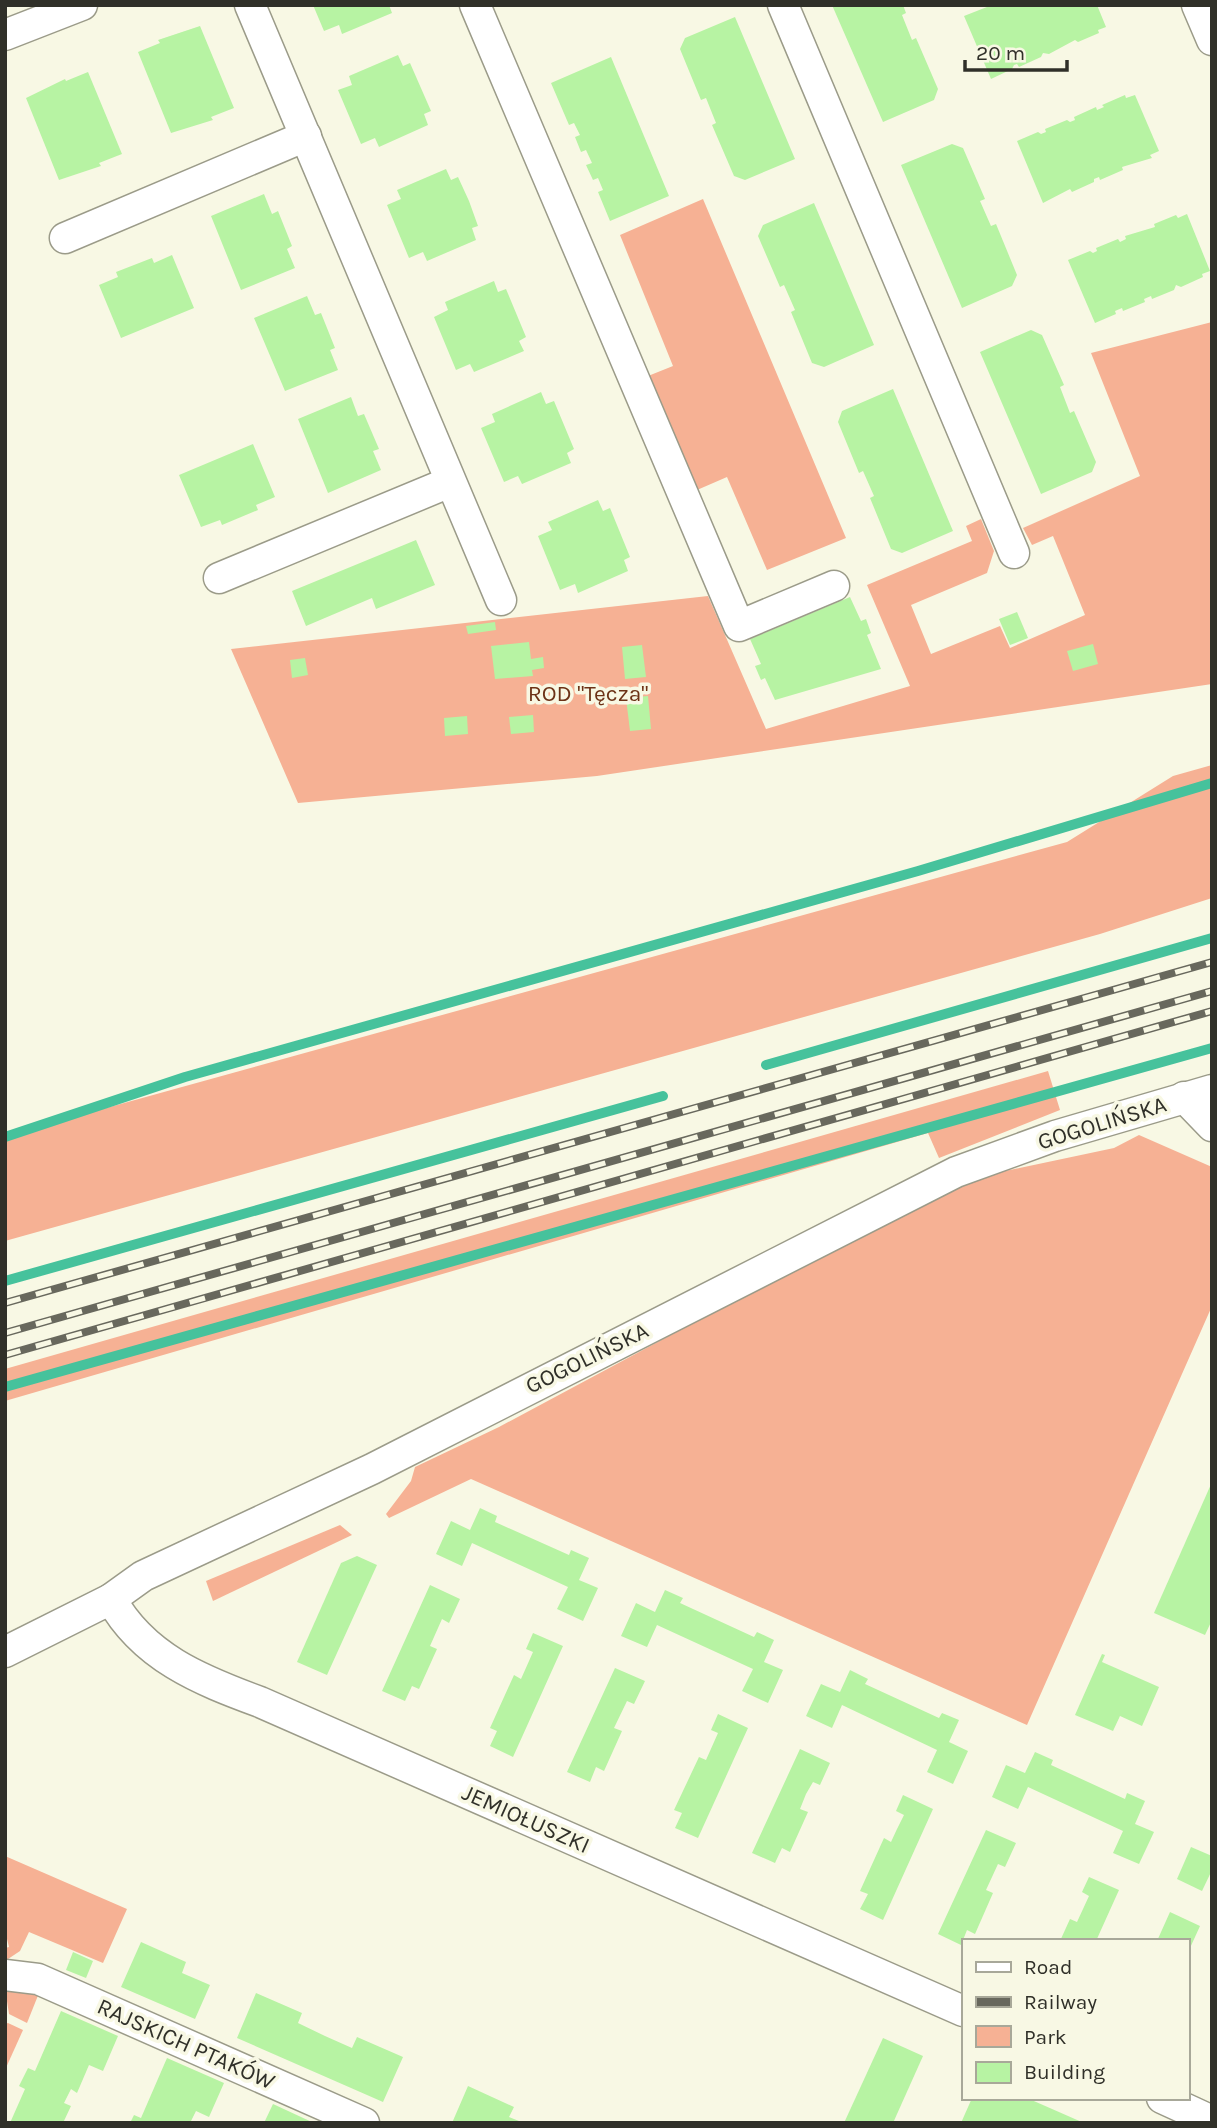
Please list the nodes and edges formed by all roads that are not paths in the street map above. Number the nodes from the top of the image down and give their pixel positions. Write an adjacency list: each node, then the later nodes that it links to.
1 (82, 5): 6 (street)
2 (250, 5): 8 (street)
3 (475, 5): 13 (street)
4 (783, 5): 11 (street)
5 (1197, 5): 7 (street)
6 (5, 35)
7 (1212, 40)
8 (306, 136): 9 (street); 10 (street)
9 (65, 238)
10 (450, 482): 12 (street); 14 (street)
11 (1014, 553)
12 (219, 578)
13 (834, 586)
14 (501, 600)
15 (1198, 1093): 16 (street); 17 (street, GOGOLIŃSKA)
16 (1212, 1126)
17 (111, 1599): 18 (street, GOGOLIŃSKA); 20 (street, JEMIOŁUSZKI)
18 (5, 1652)
19 (5, 1975): 23 (street, RAJSKICH PTAKÓW)
20 (962, 2011)
21 (1166, 2100): 22 (street)
22 (1212, 2121)
23 (364, 2123)

